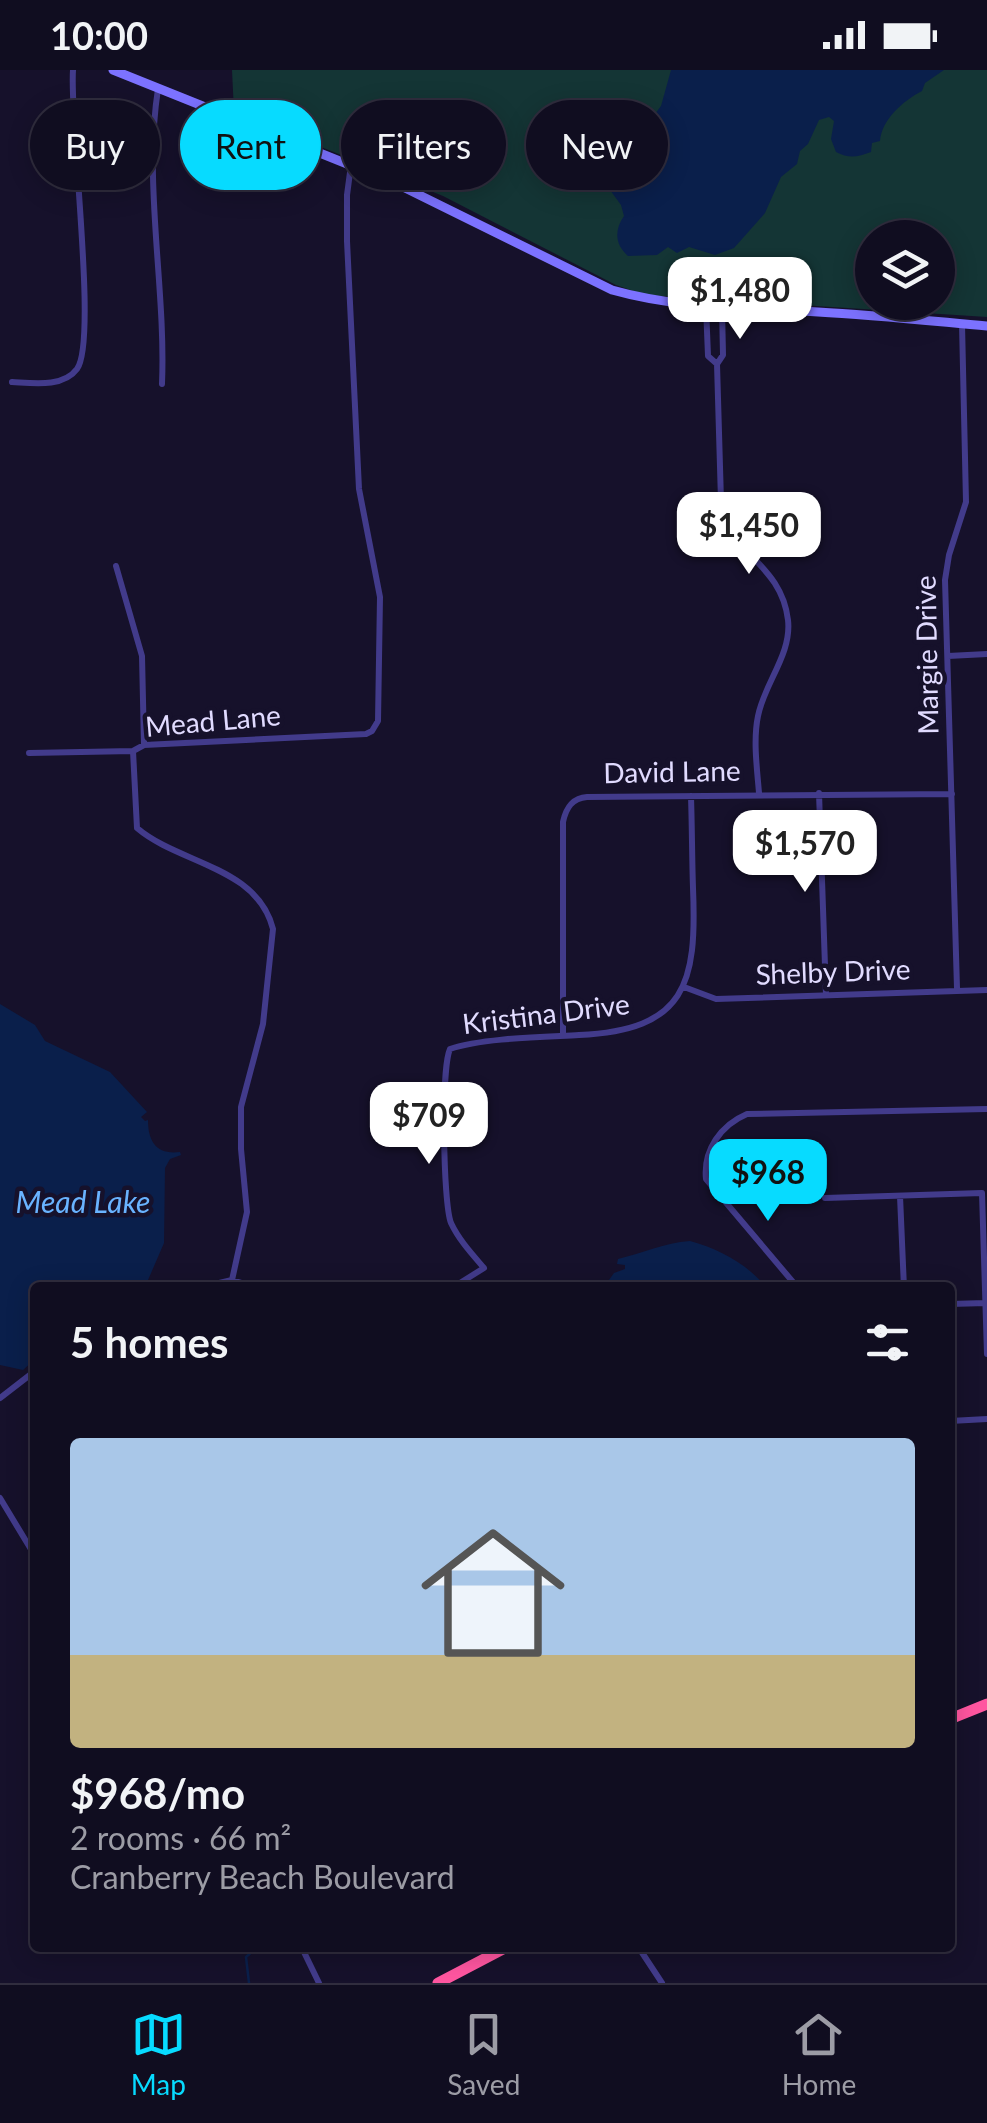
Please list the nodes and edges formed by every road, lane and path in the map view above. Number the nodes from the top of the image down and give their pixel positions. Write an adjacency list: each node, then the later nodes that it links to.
1 (73, 70): 12 (street)
2 (113, 70): 3 (street)
3 (158, 89): 4 (street); 13 (street)
4 (341, 161)
5 (348, 190): 17 (street, Mead Lane)
6 (406, 190): 7 (street)
7 (706, 306): 8 (street); 11 (street)
8 (722, 308): 9 (street); 11 (street)
9 (962, 324): 10 (street); 16 (street, Margie Drive)
10 (987, 326)
11 (717, 364): 20 (street)
12 (12, 382)
13 (162, 384)
14 (116, 566): 17 (street)
15 (987, 654): 16 (street)
16 (948, 656): 22 (street, Margie Drive)
17 (144, 744): 18 (street, Mead Lane)
18 (133, 752): 19 (street); 32 (street, Mead Lane)
19 (28, 753)
20 (758, 793): 21 (street, David Lane); 23 (street, David Lane)
21 (819, 793): 22 (street, David Lane); 27 (street)
22 (952, 794): 25 (street, Margie Drive)
23 (691, 796): 24 (street); 28 (street, David Lane)
24 (684, 987): 27 (street, Shelby Drive); 28 (street, Kristina Drive)
25 (958, 988): 26 (street, Shelby Drive); 27 (street, Shelby Drive)
26 (987, 990)
27 (826, 995)
28 (563, 1036): 35 (street, Kristina Drive)
29 (987, 1109): 36 (street)
30 (900, 1196): 31 (street); 37 (street); 38 (street)
31 (825, 1198)
32 (232, 1280): 33 (street); 34 (street)
33 (224, 1282)
34 (238, 1282)
35 (462, 1282)
36 (793, 1282)
37 (904, 1282)
38 (986, 1303): 39 (street); 40 (street)
39 (955, 1304)
40 (987, 1354)
41 (30, 1376): 42 (street)
42 (0, 1398)
43 (987, 1419): 44 (street)
44 (955, 1421)
45 (0, 1498): 46 (street)
46 (30, 1548)
47 (987, 1704): 48 (highway)
48 (955, 1717)
49 (304, 1952): 52 (street)
50 (497, 1952): 53 (highway)
51 (642, 1952): 54 (street)
52 (320, 1983)
53 (438, 1983)
54 (662, 1983)

